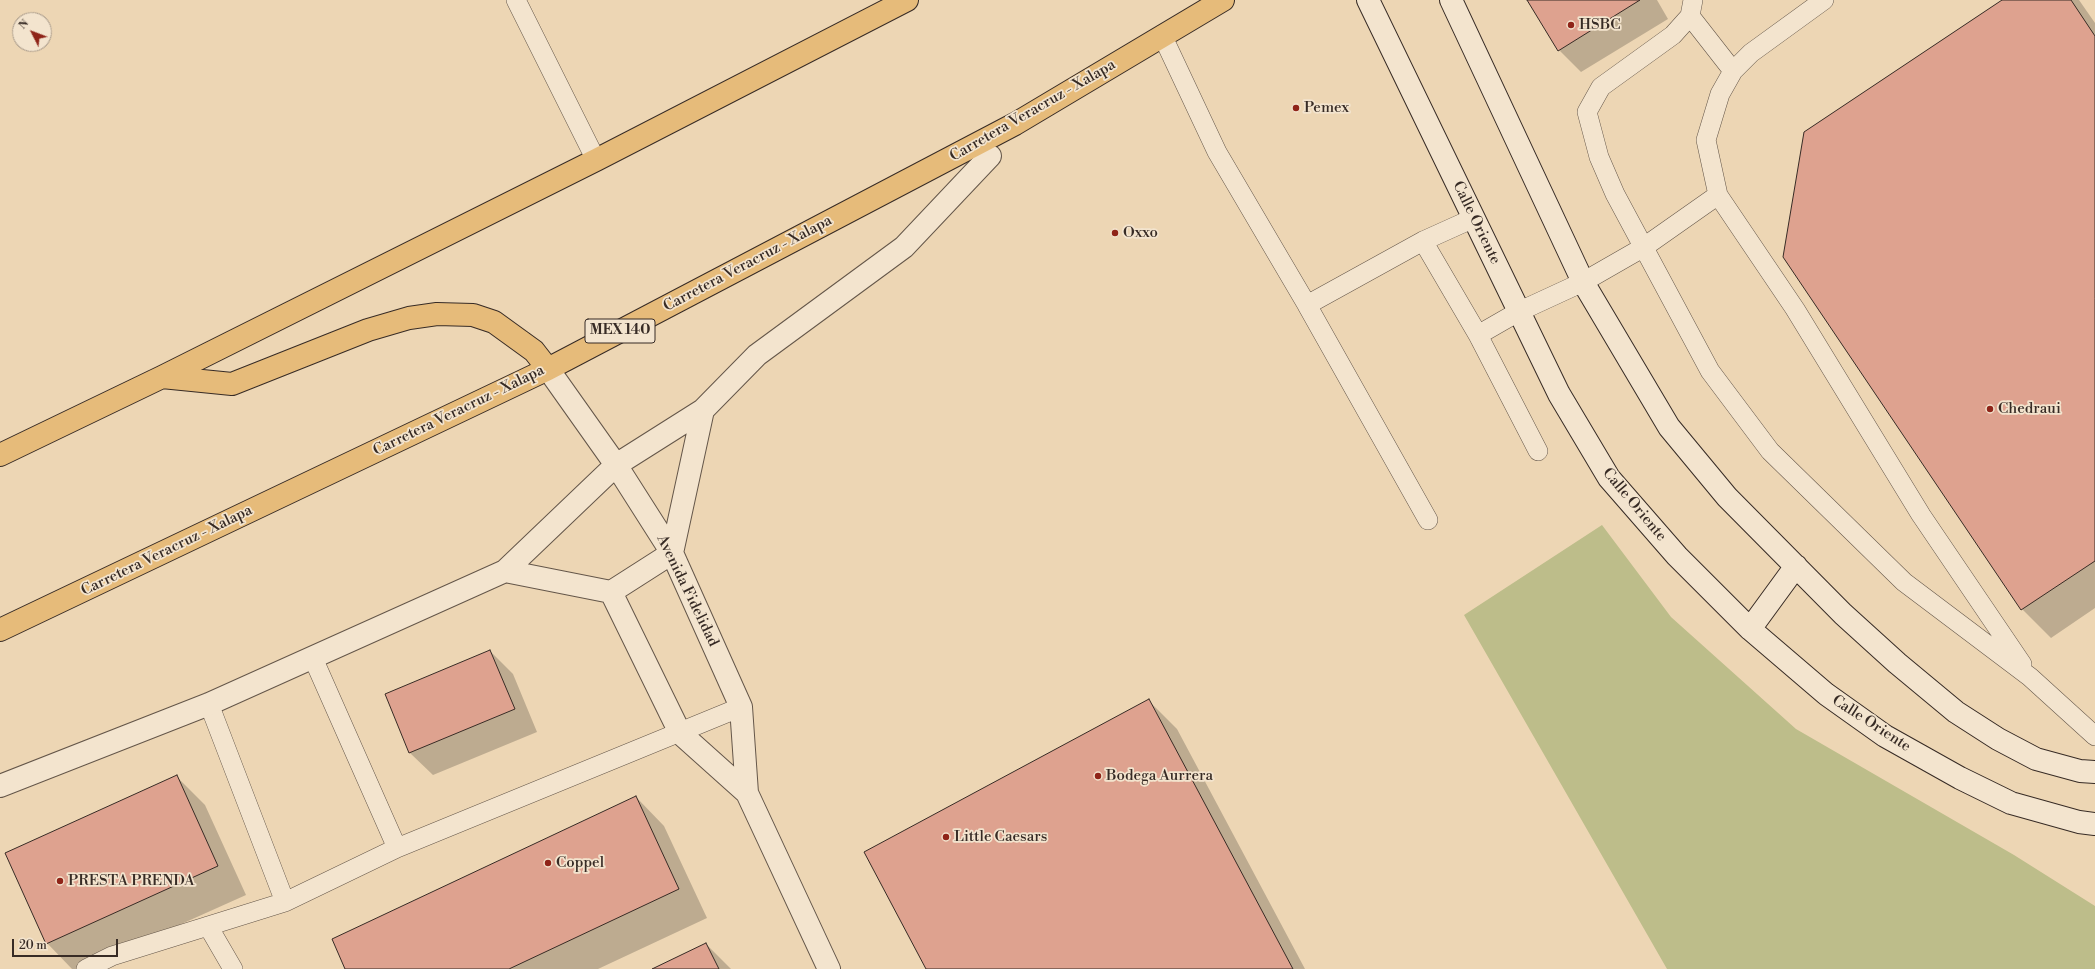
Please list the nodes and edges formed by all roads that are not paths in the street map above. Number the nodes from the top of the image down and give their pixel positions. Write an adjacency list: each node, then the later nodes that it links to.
1 (516, 0): 11 (lane)
2 (907, 0): 11 (main road)
3 (1224, 0): 8 (main road, Carretera Veracruz - Xalapa / MEX 140)
4 (1368, 0): 13 (street, Calle Oriente)
5 (1451, 0): 16 (street)
6 (1824, 0): 9 (lane)
7 (1692, 8): 9 (lane); 15 (lane)
8 (1162, 35): 17 (lane); 20 (main road, Carretera Veracruz - Xalapa / MEX 140)
9 (1734, 71): 12 (lane)
10 (990, 156): 22 (street)
11 (596, 160): 21 (main road)
12 (1718, 195): 15 (lane); 34 (lane)
13 (1474, 218): 14 (lane); 18 (street, Calle Oriente)
14 (1423, 241): 17 (lane); 19 (lane)
15 (1644, 247): 16 (lane); 34 (lane)
16 (1583, 282): 18 (lane); 28 (street)
17 (1307, 304): 26 (lane)
18 (1518, 312): 19 (lane); 31 (street, Calle Oriente)
19 (1478, 335): 23 (lane)
20 (548, 369): 21 (main road); 25 (street, Avenida Fidelidad); 32 (main road, Carretera Veracruz - Xalapa / MEX 140)
21 (162, 377): 24 (main road)
22 (703, 410): 25 (street); 27 (street)
23 (1538, 451)
24 (0, 455)
25 (616, 465): 27 (street, Avenida Fidelidad); 29 (street)
26 (1428, 520)
27 (672, 553): 30 (street); 36 (street, Avenida Fidelidad)
28 (1796, 566): 31 (street); 39 (street)
29 (505, 571): 30 (street); 33 (street)
30 (611, 592): 37 (street, Avenida Fidelidad)
31 (1750, 629): 42 (street, Calle Oriente)
32 (0, 630)
33 (313, 658): 35 (street); 43 (lane)
34 (2030, 677): 38 (lane)
35 (209, 704): 40 (street); 44 (lane)
36 (741, 707): 37 (lane); 41 (street, Avenida Fidelidad)
37 (680, 733): 41 (street, Avenida Fidelidad); 43 (lane)
38 (2095, 736)
39 (2090, 776)
40 (0, 786)
41 (747, 793): 49 (street, Avenida Fidelidad)
42 (2095, 824)
43 (397, 848): 44 (lane)
44 (285, 902): 45 (lane)
45 (208, 926): 46 (lane); 48 (lane)
46 (115, 963): 47 (lane)
47 (86, 969)
48 (233, 969)
49 (830, 969)

